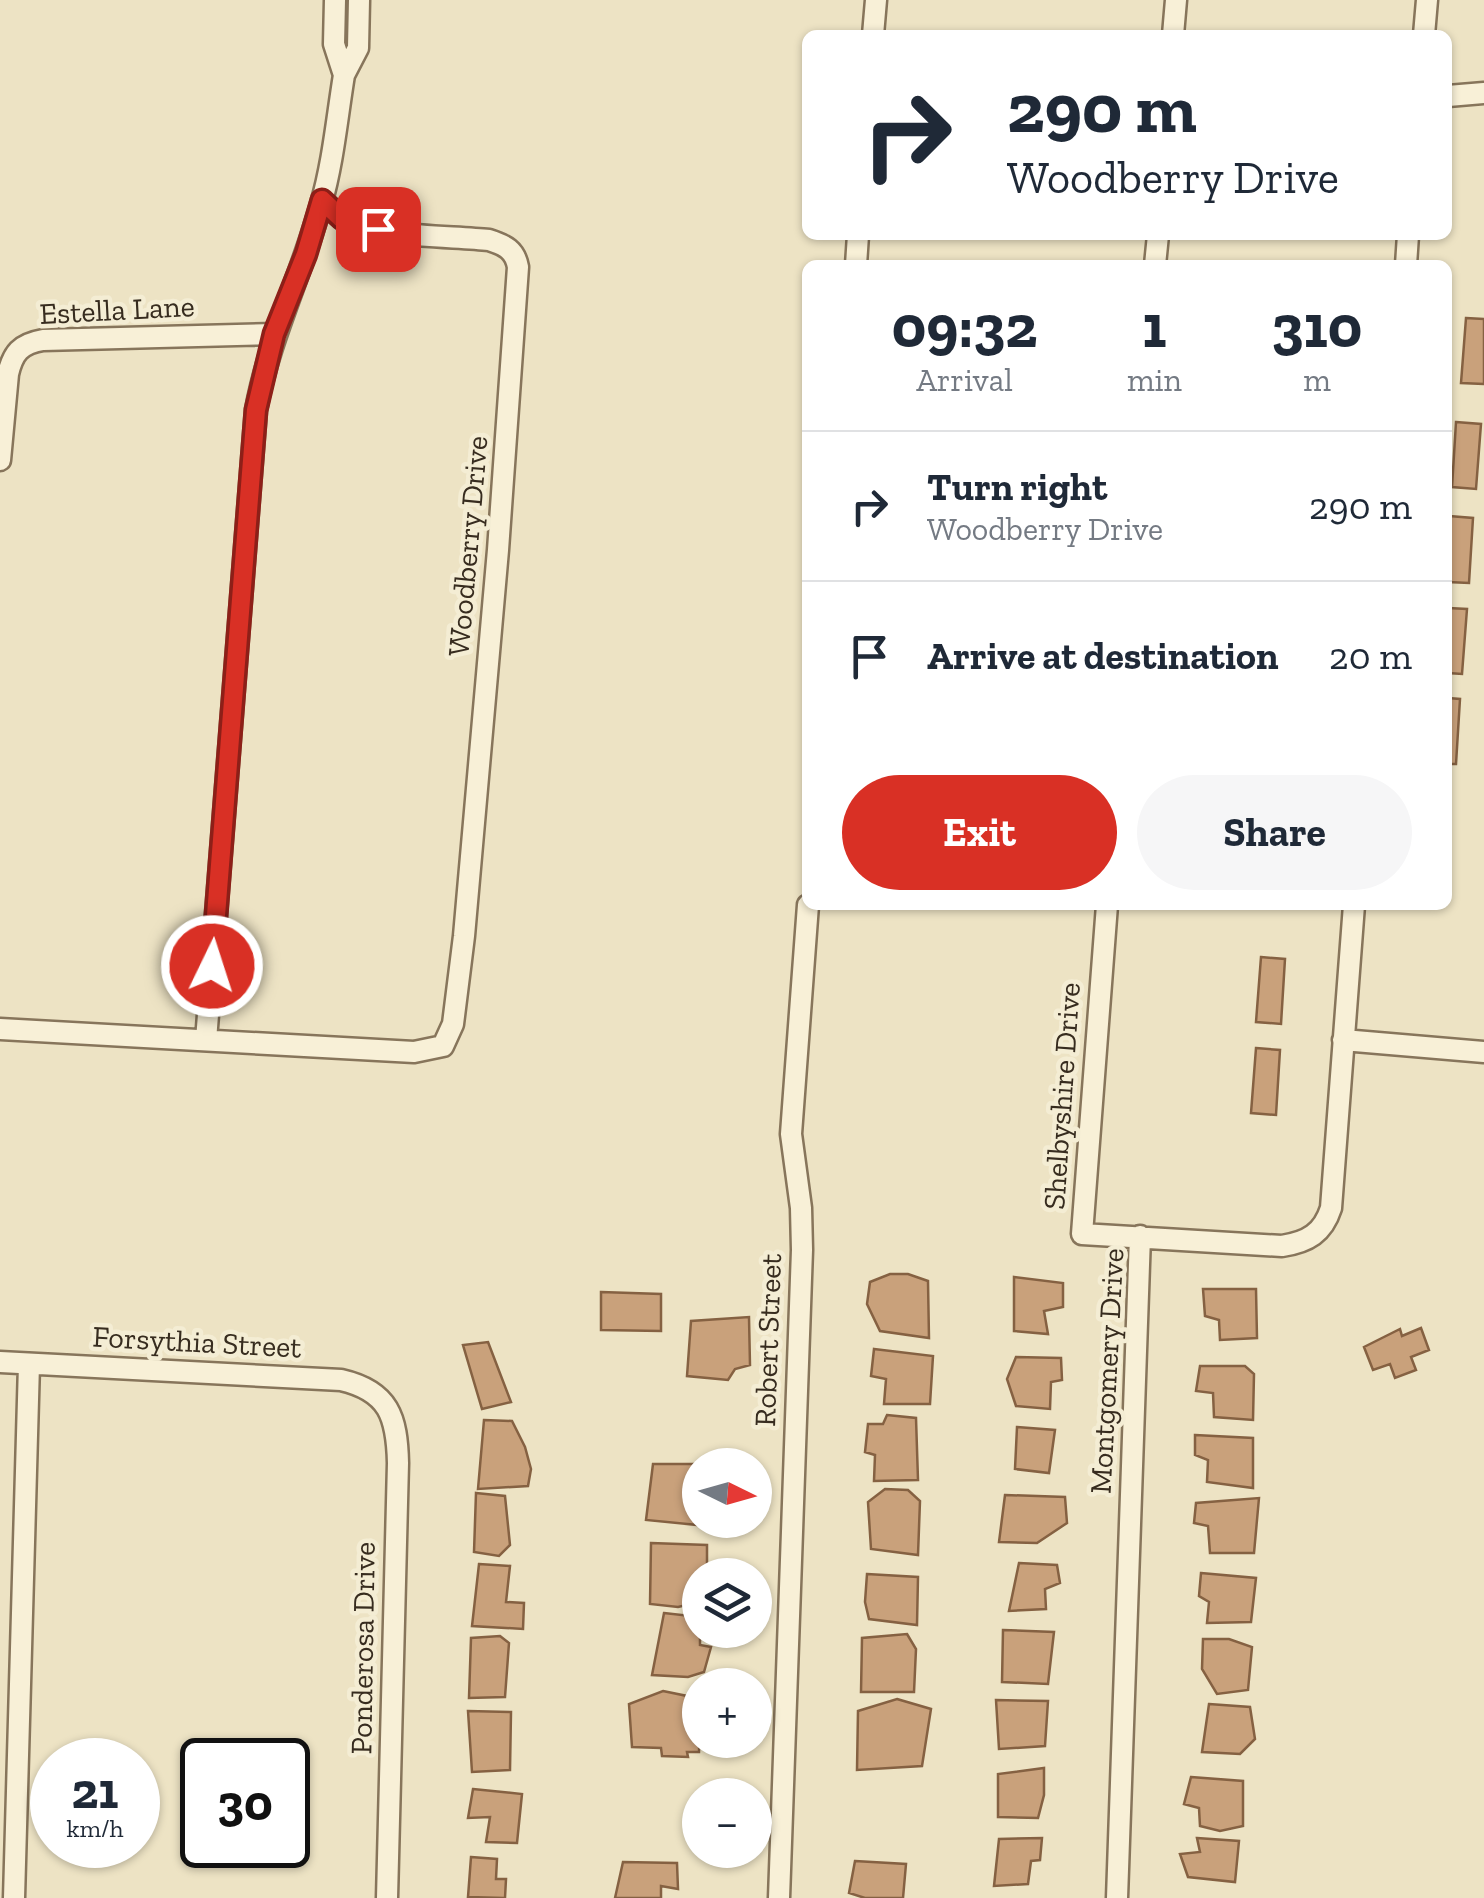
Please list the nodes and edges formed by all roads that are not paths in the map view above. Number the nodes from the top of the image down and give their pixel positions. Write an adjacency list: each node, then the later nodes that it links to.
1 (335, 0): 9 (street)
2 (359, 0): 9 (street)
3 (876, 0): 6 (street)
4 (1176, 0): 7 (street)
5 (1426, 0): 8 (street)
6 (873, 30)
7 (1173, 30)
8 (1424, 30)
9 (344, 75): 12 (street)
10 (1484, 93): 11 (street)
11 (1452, 96)
12 (322, 200): 13 (street); 19 (street, Woodberry Drive)
13 (274, 334): 14 (street, Estella Lane); 19 (street)
14 (0, 460)
15 (808, 910): 28 (street, Robert Street)
16 (1107, 910): 22 (street, Shelbyshire Drive)
17 (1354, 910): 20 (street, Montgomery Drive)
18 (0, 1029): 19 (street)
19 (206, 1040)
20 (1343, 1040): 21 (street); 22 (street, Montgomery Drive)
21 (1484, 1052)
22 (1140, 1236): 29 (street, Montgomery Drive)
23 (0, 1362): 24 (street, Forsythia Street)
24 (29, 1364): 25 (street, Forsythia Street); 26 (street)
25 (384, 1403): 27 (street, Ponderosa Drive)
26 (14, 1898)
27 (387, 1898)
28 (778, 1898)
29 (1117, 1898)

